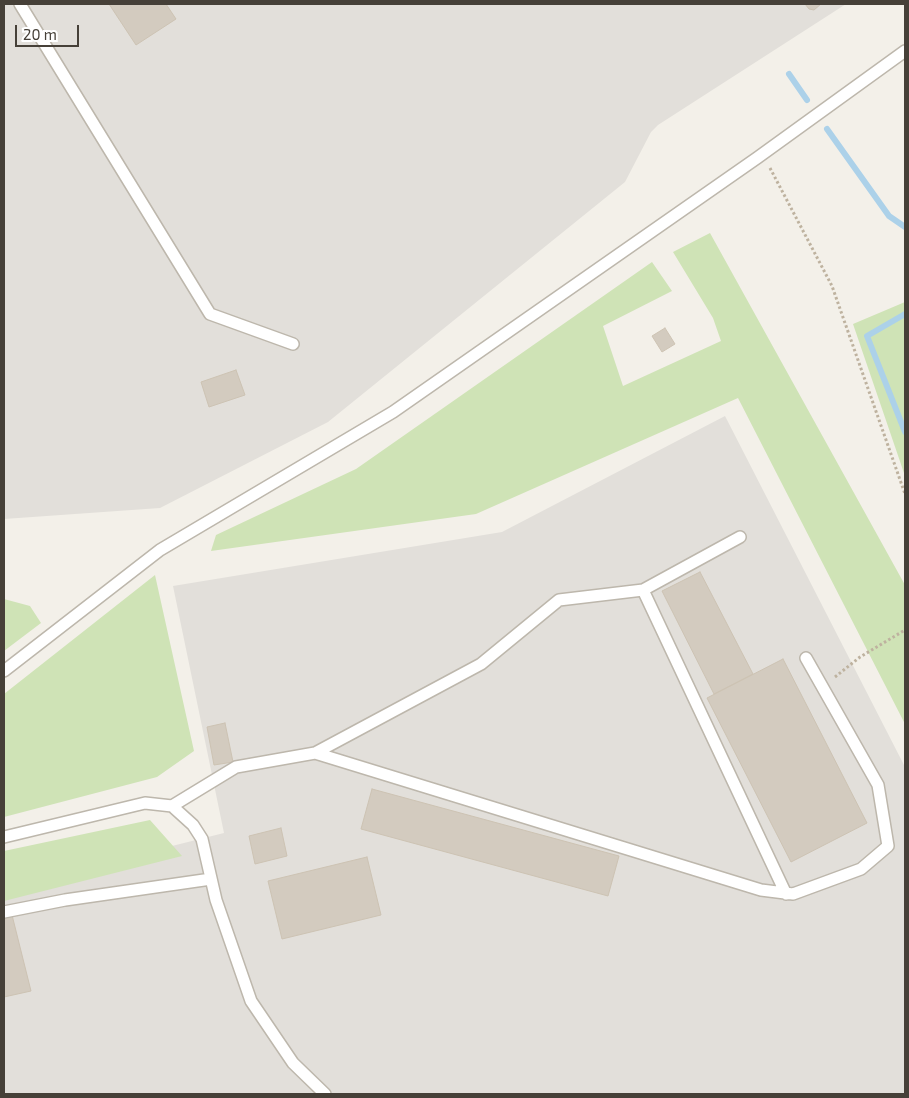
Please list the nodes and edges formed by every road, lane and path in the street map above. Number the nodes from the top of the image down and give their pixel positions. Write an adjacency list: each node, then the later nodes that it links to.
1 (20, 4): 4 (lane)
2 (905, 50): 3 (lane)
3 (762, 154): 5 (path); 10 (lane)
4 (293, 344)
5 (905, 494)
6 (740, 537): 7 (lane)
7 (642, 590): 12 (lane); 16 (lane)
8 (905, 630): 11 (path)
9 (806, 658): 11 (lane)
10 (4, 671)
11 (823, 687): 16 (lane)
12 (315, 753): 13 (lane); 16 (lane)
13 (172, 806): 14 (lane); 15 (lane)
14 (4, 837)
15 (211, 879): 17 (lane); 18 (lane)
16 (786, 894)
17 (4, 912)
18 (325, 1094)

